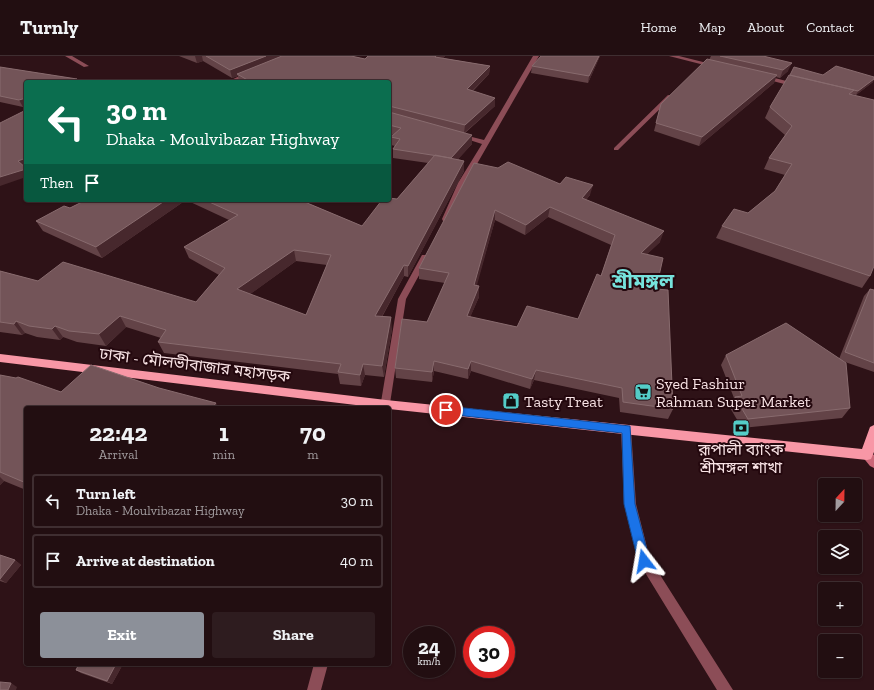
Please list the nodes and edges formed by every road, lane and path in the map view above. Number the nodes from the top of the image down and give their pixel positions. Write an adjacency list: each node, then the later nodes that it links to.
1 (68, 56): 5 (street)
2 (536, 56): 14 (street)
3 (672, 56): 4 (street)
4 (703, 63): 6 (street); 7 (street)
5 (86, 66)
6 (725, 68)
7 (698, 69)
8 (259, 70): 10 (street)
9 (755, 75): 11 (street)
10 (235, 80)
11 (800, 86)
12 (676, 90): 15 (street)
13 (450, 134): 14 (street)
14 (486, 143): 16 (street)
15 (616, 149)
16 (440, 229)
17 (429, 250): 19 (street)
18 (0, 358): 19 (highway, ঢাকা - মৌলভীবাজার মহাসড়ক)
19 (386, 406)
20 (391, 406): 21 (highway, ঢাকা - মৌলভীবাজার মহাসড়ক)
21 (626, 429): 23 (highway, ঢাকা - মৌলভীবাজার মহাসড়ক); 26 (street)
22 (874, 430): 23 (highway)
23 (872, 457)
24 (320, 666): 25 (street)
25 (314, 690)
26 (726, 690)

